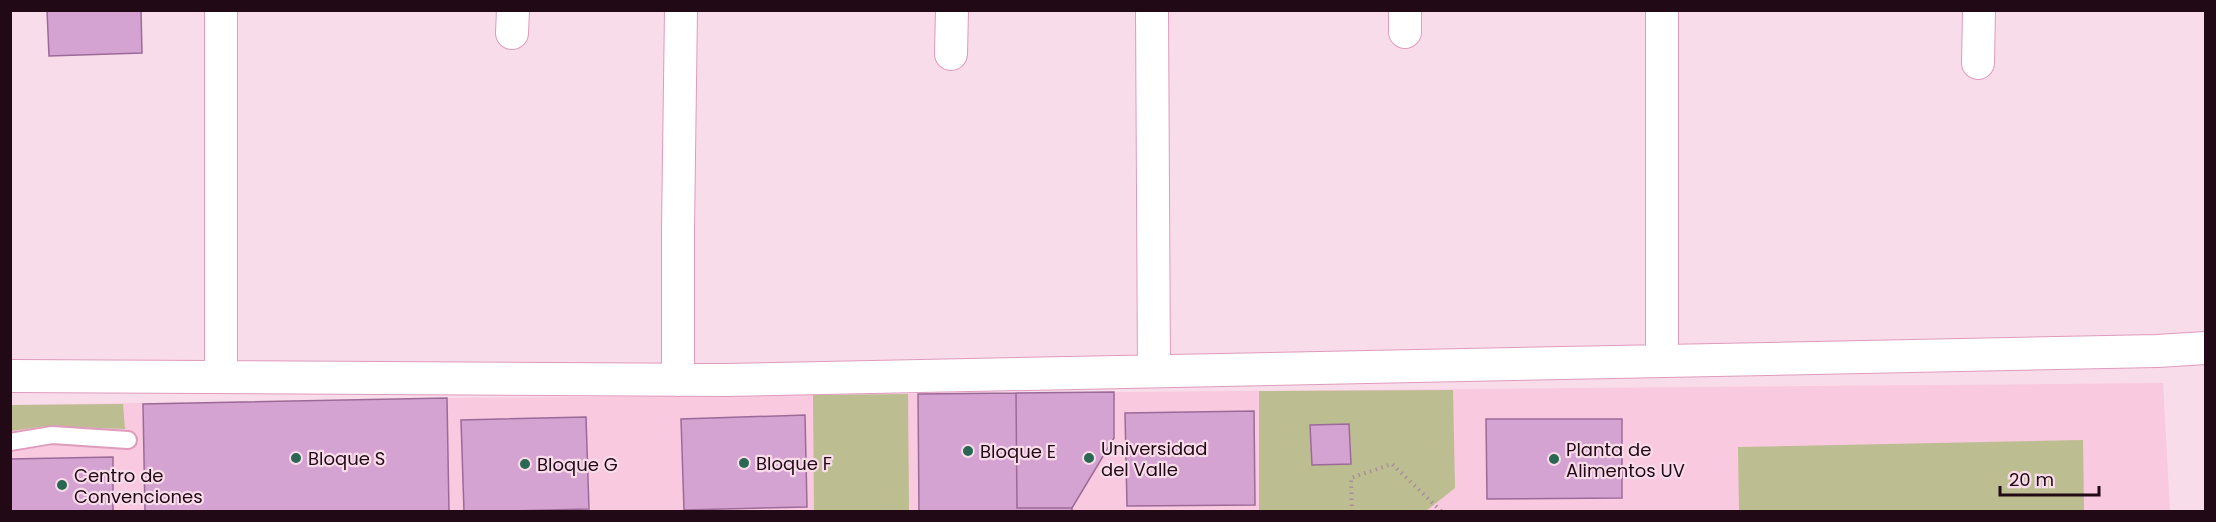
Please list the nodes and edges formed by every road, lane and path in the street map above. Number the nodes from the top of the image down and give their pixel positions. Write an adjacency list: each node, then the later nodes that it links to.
1 (221, 10): 13 (street)
2 (681, 10): 14 (street)
3 (952, 10): 7 (street)
4 (1152, 10): 11 (street)
5 (1662, 10): 10 (street)
6 (1979, 10): 8 (street)
7 (951, 54)
8 (1978, 63)
9 (2205, 348): 10 (street)
10 (1662, 361): 11 (street)
11 (1154, 371): 14 (street)
12 (10, 376): 13 (street)
13 (221, 377): 14 (street)
14 (678, 380)
15 (129, 440): 16 (lane)
16 (10, 442)
17 (1352, 512): 18 (path)
18 (1442, 512)

